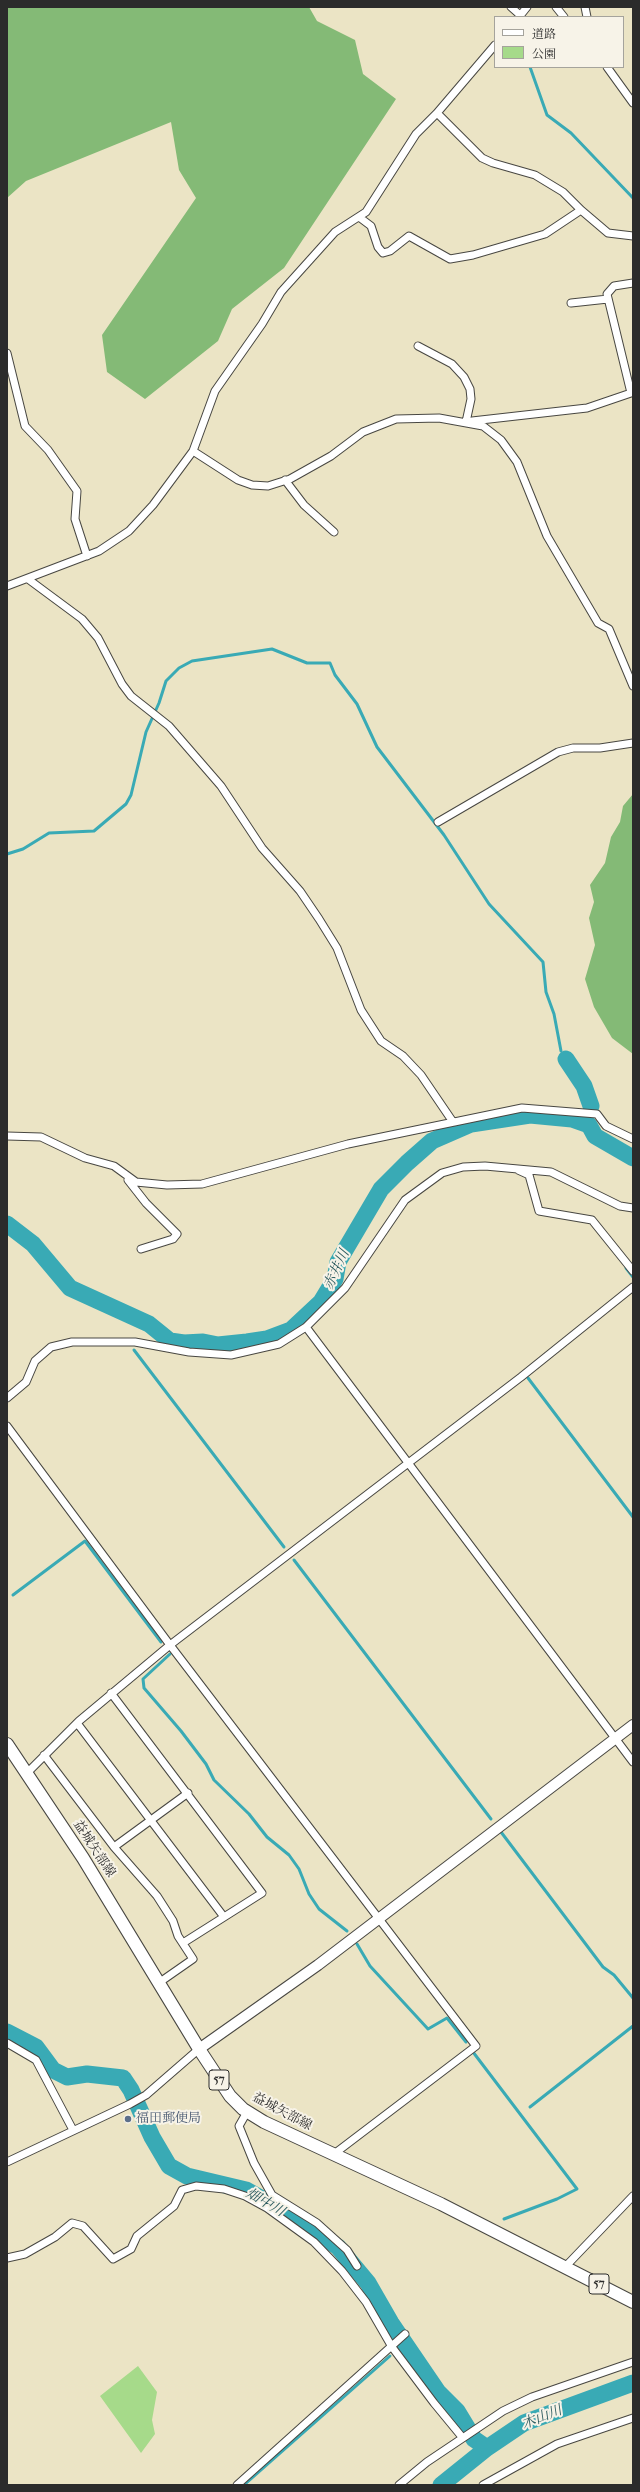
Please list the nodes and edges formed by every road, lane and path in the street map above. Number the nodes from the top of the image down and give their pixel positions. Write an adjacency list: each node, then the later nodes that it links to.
1 (511, 7): 4 (street)
2 (527, 7): 4 (street)
3 (556, 7): 5 (street)
4 (520, 16)
5 (563, 16)
6 (494, 46): 9 (street)
7 (608, 68): 8 (street)
8 (633, 103)
9 (437, 113): 10 (street); 11 (street)
10 (581, 210): 11 (street); 12 (street)
11 (359, 217): 19 (street)
12 (633, 236)
13 (633, 283): 14 (street)
14 (608, 299): 15 (street); 18 (street)
15 (571, 303)
16 (418, 346): 18 (street)
17 (7, 353): 22 (street)
18 (466, 422): 20 (street); 25 (street)
19 (193, 451): 20 (street); 22 (street)
20 (285, 480): 21 (street)
21 (334, 532)
22 (87, 556): 23 (street)
23 (28, 579): 24 (street); 28 (street)
24 (7, 586)
25 (633, 686)
26 (633, 743): 27 (street)
27 (438, 822)
28 (453, 1122): 30 (street); 32 (street)
29 (7, 1136): 32 (street)
30 (633, 1139)
31 (513, 1167): 33 (street); 35 (street); 37 (street)
32 (123, 1175): 34 (street)
33 (633, 1208)
34 (141, 1249)
35 (633, 1271)
36 (633, 1287): 40 (street)
37 (306, 1327): 38 (street); 40 (street)
38 (7, 1398)
39 (7, 1426): 41 (street)
40 (406, 1462): 41 (street); 45 (street)
41 (170, 1644): 42 (street); 54 (street)
42 (111, 1693): 43 (street); 50 (street)
43 (77, 1723): 47 (street); 51 (street)
44 (633, 1726): 45 (street)
45 (616, 1739): 48 (street); 54 (street)
46 (8, 1749): 49 (main road, 益城矢部線 / 57)
47 (44, 1755): 49 (street); 52 (street)
48 (633, 1762)
49 (27, 1772): 56 (main road, 益城矢部線 / 57)
50 (188, 1793): 51 (street); 53 (street)
51 (151, 1820): 52 (street); 53 (street)
52 (114, 1847): 55 (street)
53 (224, 1917): 55 (street)
54 (378, 1919): 58 (street); 61 (street)
55 (183, 1943): 56 (street)
56 (160, 1982): 58 (main road, 益城矢部線 / 57)
57 (7, 2043): 60 (street)
58 (200, 2049): 59 (main road, 益城矢部線 / 57); 60 (street)
59 (247, 2112): 61 (main road, 益城矢部線 / 57); 64 (street)
60 (73, 2130): 62 (street)
61 (334, 2154): 68 (main road, 益城矢部線 / 57)
62 (7, 2162)
63 (633, 2196): 68 (street)
64 (274, 2197): 65 (street); 67 (street)
65 (268, 2208): 66 (street); 71 (street)
66 (7, 2258)
67 (357, 2266)
68 (566, 2266): 69 (main road, 益城矢部線 / 57)
69 (633, 2302)
70 (405, 2334): 71 (street)
71 (394, 2344): 74 (street); 75 (street)
72 (633, 2362): 74 (street)
73 (633, 2418): 77 (street)
74 (464, 2435): 76 (street)
75 (237, 2485)
76 (400, 2485)
77 (483, 2485)

